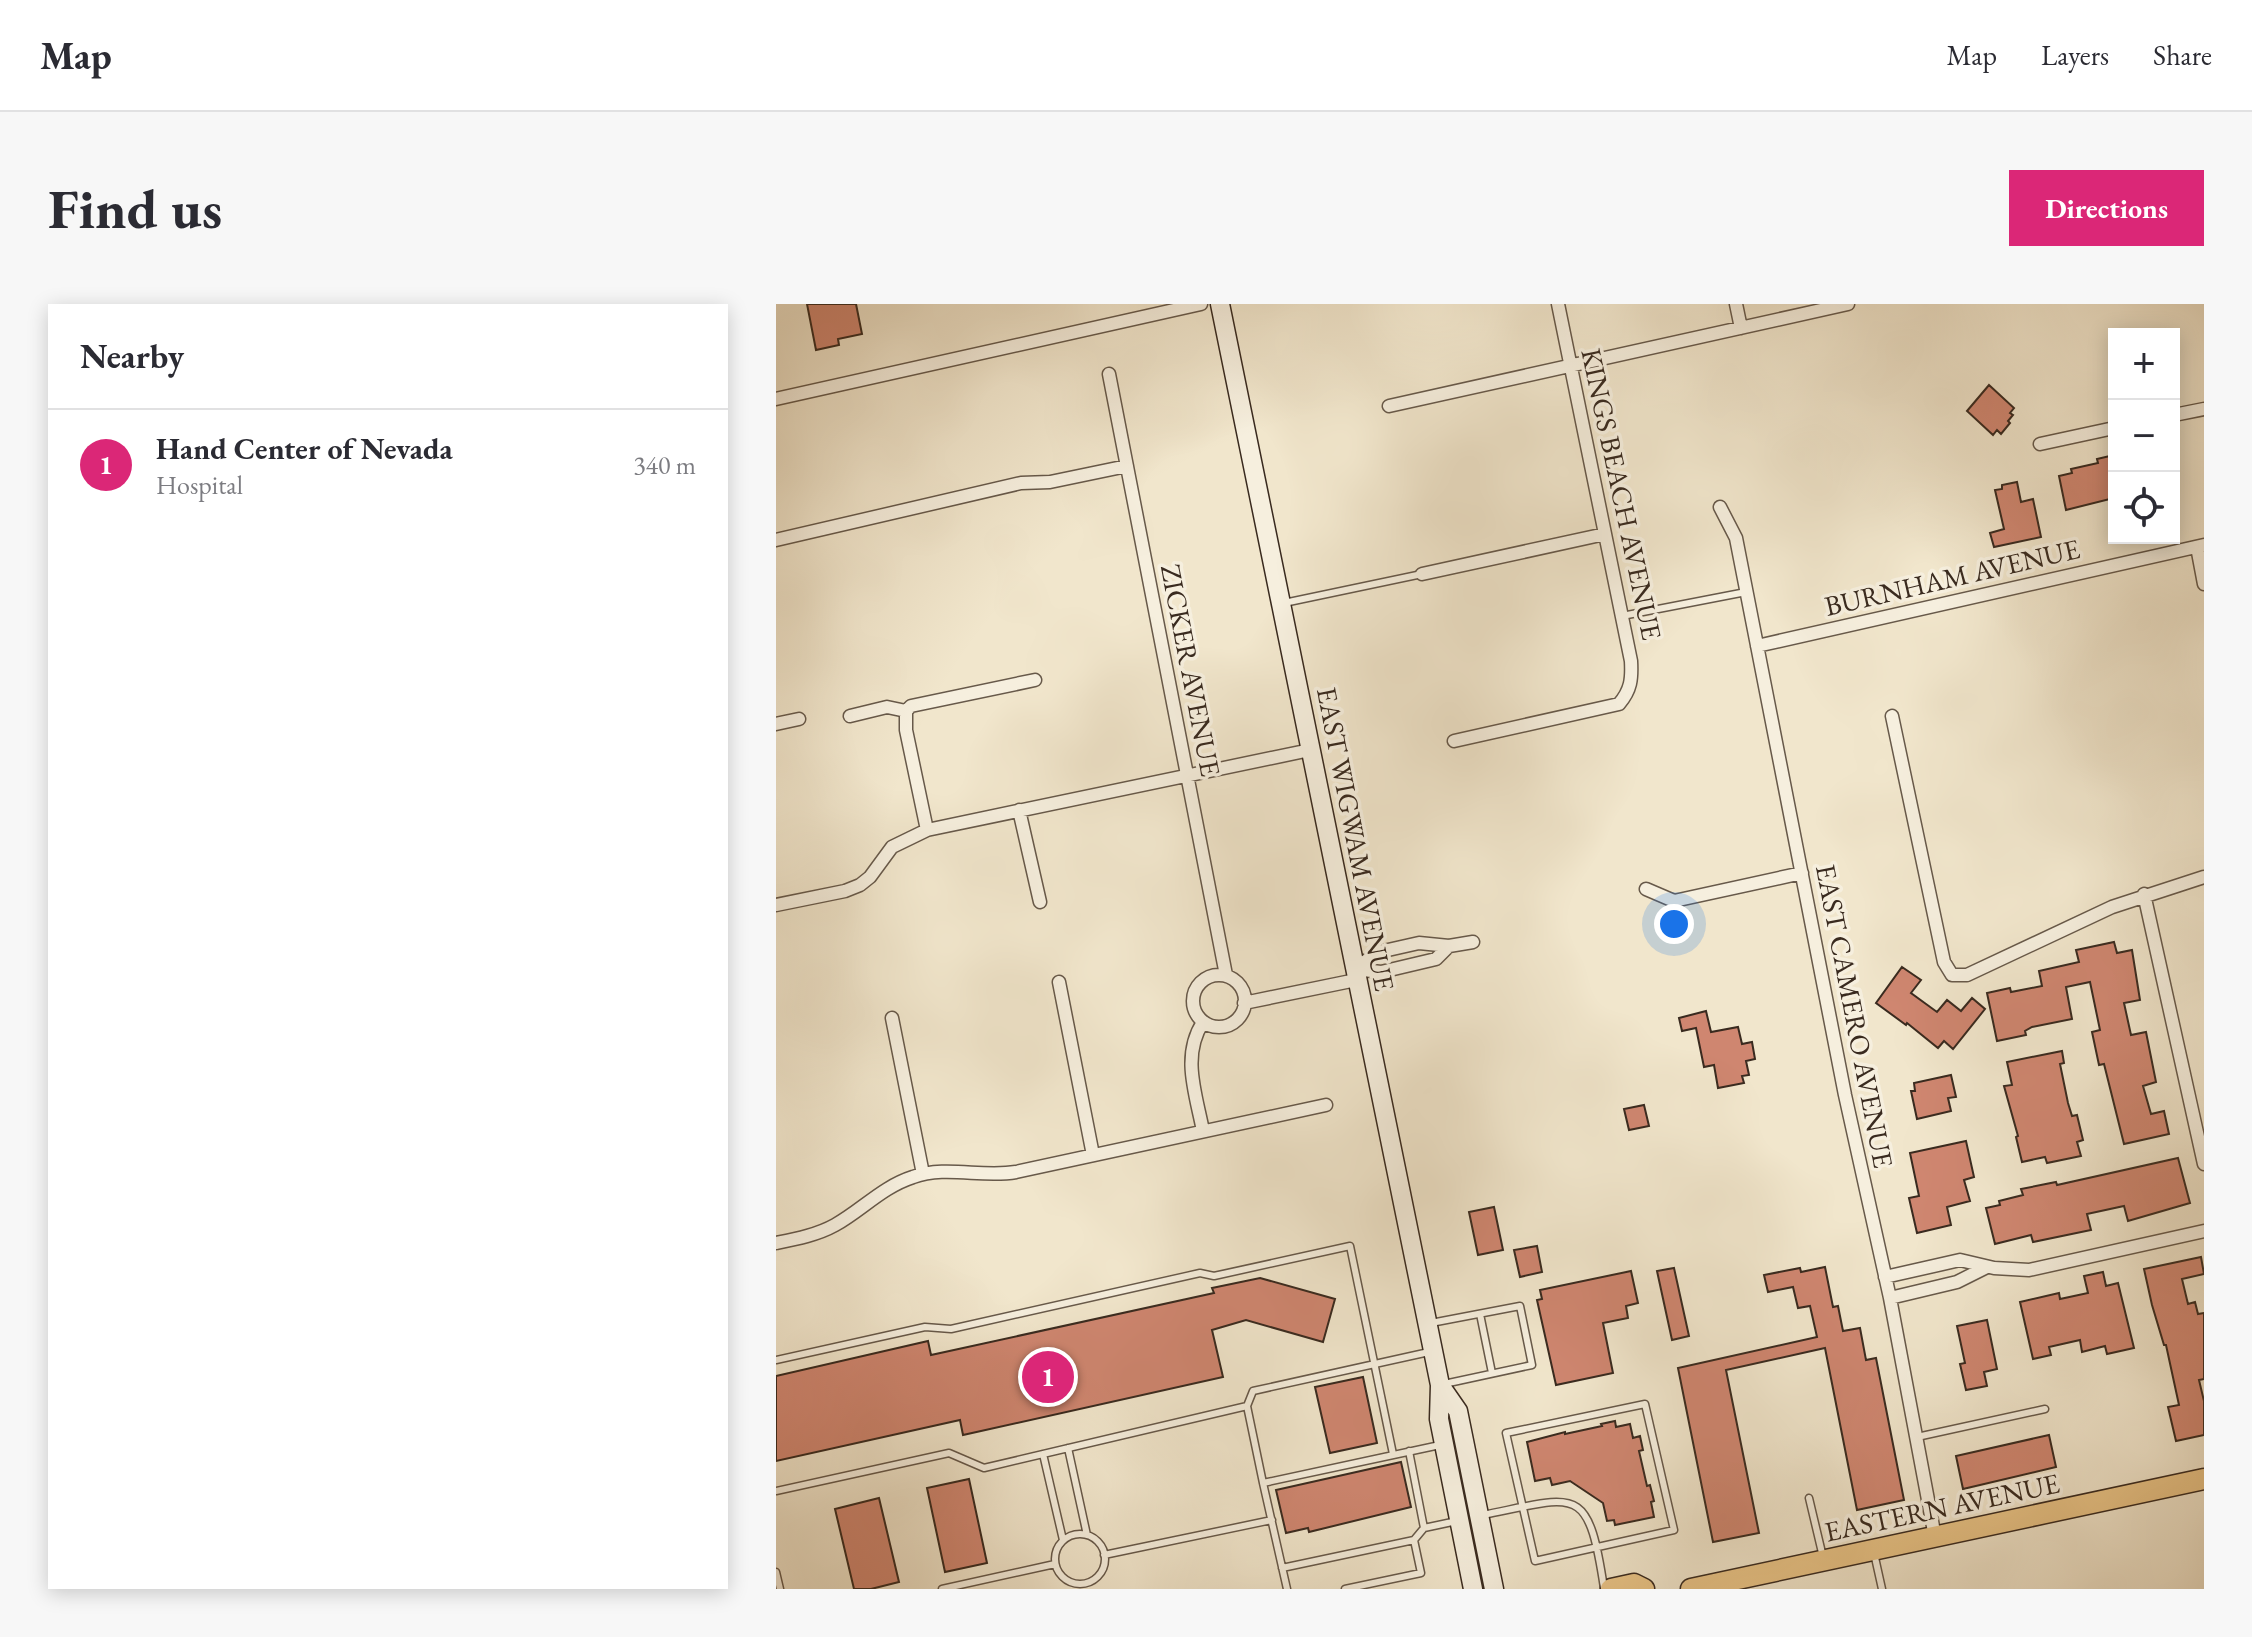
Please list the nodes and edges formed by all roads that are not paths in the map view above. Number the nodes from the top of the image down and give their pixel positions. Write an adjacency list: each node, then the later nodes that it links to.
1 (1201, 304): 9 (street)
2 (1220, 304): 23 (main road, EAST WIGWAM AVENUE)
3 (1558, 304): 7 (street, KINGS BEACH AVENUE)
4 (1736, 304): 6 (street)
5 (1848, 304): 6 (street)
6 (1741, 328): 7 (street)
7 (1571, 365): 10 (street); 17 (street, KINGS BEACH AVENUE)
8 (1109, 374): 15 (street, ZICKER AVENUE)
9 (776, 399)
10 (1389, 406)
11 (2204, 409): 12 (street)
12 (2180, 414)
13 (2108, 429): 14 (street)
14 (2040, 444)
15 (1127, 466): 18 (street); 34 (street, ZICKER AVENUE)
16 (1720, 507): 22 (street, EAST CAMERO AVENUE)
17 (1605, 534): 20 (street); 24 (street, KINGS BEACH AVENUE)
18 (776, 540)
19 (2200, 546): 21 (street); 25 (street, BURNHAM AVENUE)
20 (1422, 574): 23 (lane)
21 (2204, 584)
22 (1746, 592): 24 (lane); 25 (street, EAST CAMERO AVENUE)
23 (1280, 604): 33 (main road, EAST WIGWAM AVENUE)
24 (1622, 616): 32 (street, KINGS BEACH AVENUE)
25 (1757, 646): 37 (street, EAST CAMERO AVENUE)
26 (1035, 680): 27 (street)
27 (906, 711): 28 (street); 36 (street)
28 (850, 716)
29 (1892, 716): 40 (street)
30 (799, 719): 31 (street)
31 (776, 724)
32 (1454, 741)
33 (1310, 750): 34 (street); 45 (main road, EAST WIGWAM AVENUE)
34 (1188, 774): 35 (street); 46 (street, ZICKER AVENUE)
35 (1019, 810): 36 (street); 41 (street)
36 (927, 830): 42 (street)
37 (1802, 873): 39 (street); 60 (street, EAST CAMERO AVENUE)
38 (2204, 877): 40 (street)
39 (1646, 889)
40 (2144, 894): 54 (street)
41 (1040, 902)
42 (776, 905)
43 (1473, 942): 44 (street)
44 (1449, 946): 45 (street); 45 (street)
45 (1355, 974): 48 (street); 64 (main road, EAST WIGWAM AVENUE)
46 (1226, 975): 48 (street); 50 (street)
47 (1059, 982): 53 (street)
48 (1244, 1003): 50 (street)
49 (892, 1018): 55 (street)
50 (1203, 1022): 52 (street)
51 (1326, 1105): 52 (street)
52 (1203, 1131): 53 (street)
53 (1093, 1155): 55 (street)
54 (2204, 1164)
55 (923, 1174): 57 (street)
56 (2204, 1231): 59 (street)
57 (776, 1243)
58 (1939, 1265): 59 (street); 60 (street); 61 (lane)
59 (1987, 1267): 61 (street)
60 (1885, 1277): 62 (street, EAST CAMERO AVENUE)
61 (1943, 1286): 62 (street)
62 (1890, 1298): 72 (street, EAST CAMERO AVENUE)
63 (1480, 1314): 64 (lane); 68 (lane); 68 (lane)
64 (1426, 1324): 65 (main road, EAST WIGWAM AVENUE)
65 (1432, 1351): 67 (lane); 69 (main road, EAST WIGWAM AVENUE)
66 (776, 1360): 67 (lane)
67 (1374, 1364): 70 (lane); 77 (lane)
68 (1492, 1373): 69 (lane)
69 (1440, 1385): 73 (main road, EAST WIGWAM AVENUE); 83 (main road, EAST WIGWAM AVENUE)
70 (1247, 1406): 74 (lane); 79 (lane)
71 (2045, 1409): 72 (lane)
72 (1917, 1437): 88 (street, EAST CAMERO AVENUE)
73 (1443, 1444): 75 (lane); 85 (main road, EAST WIGWAM AVENUE)
74 (1068, 1448): 76 (lane); 87 (lane)
75 (1409, 1451): 77 (lane); 86 (lane)
76 (1043, 1454): 80 (lane); 89 (lane)
77 (1393, 1454): 79 (lane)
78 (2204, 1479): 88 (main road, EASTERN AVENUE)
79 (1263, 1483): 84 (lane)
80 (776, 1491)
81 (1809, 1498): 94 (lane)
82 (1523, 1507): 83 (lane); 91 (lane); 91 (lane); 91 (lane)
83 (1480, 1516): 105 (main road, EAST WIGWAM AVENUE)
84 (1272, 1520): 93 (lane); 96 (lane)
85 (1458, 1520): 86 (lane); 104 (main road, EAST WIGWAM AVENUE)
86 (1424, 1528): 90 (lane)
87 (1087, 1535): 89 (lane); 93 (lane)
88 (1935, 1537): 92 (main road, EASTERN AVENUE)
89 (1063, 1540): 95 (lane)
90 (1414, 1540): 96 (lane); 103 (lane)
91 (1598, 1547): 106 (lane)
92 (1874, 1550): 94 (main road, EASTERN AVENUE); 110 (lane)
93 (1104, 1555): 99 (lane)
94 (1824, 1561): 109 (main road, EASTERN AVENUE)
95 (1055, 1564): 98 (lane); 101 (lane)
96 (1282, 1568): 102 (lane)
97 (776, 1572): 100 (lane)
98 (1068, 1585): 99 (lane)
99 (1090, 1586)
100 (780, 1589)
101 (942, 1589)
102 (1287, 1589)
103 (1345, 1589)
104 (1473, 1589)
105 (1494, 1589)
106 (1604, 1589)
107 (1611, 1589): 108 (main road)
108 (1644, 1589)
109 (1691, 1589)
110 (1882, 1589)

